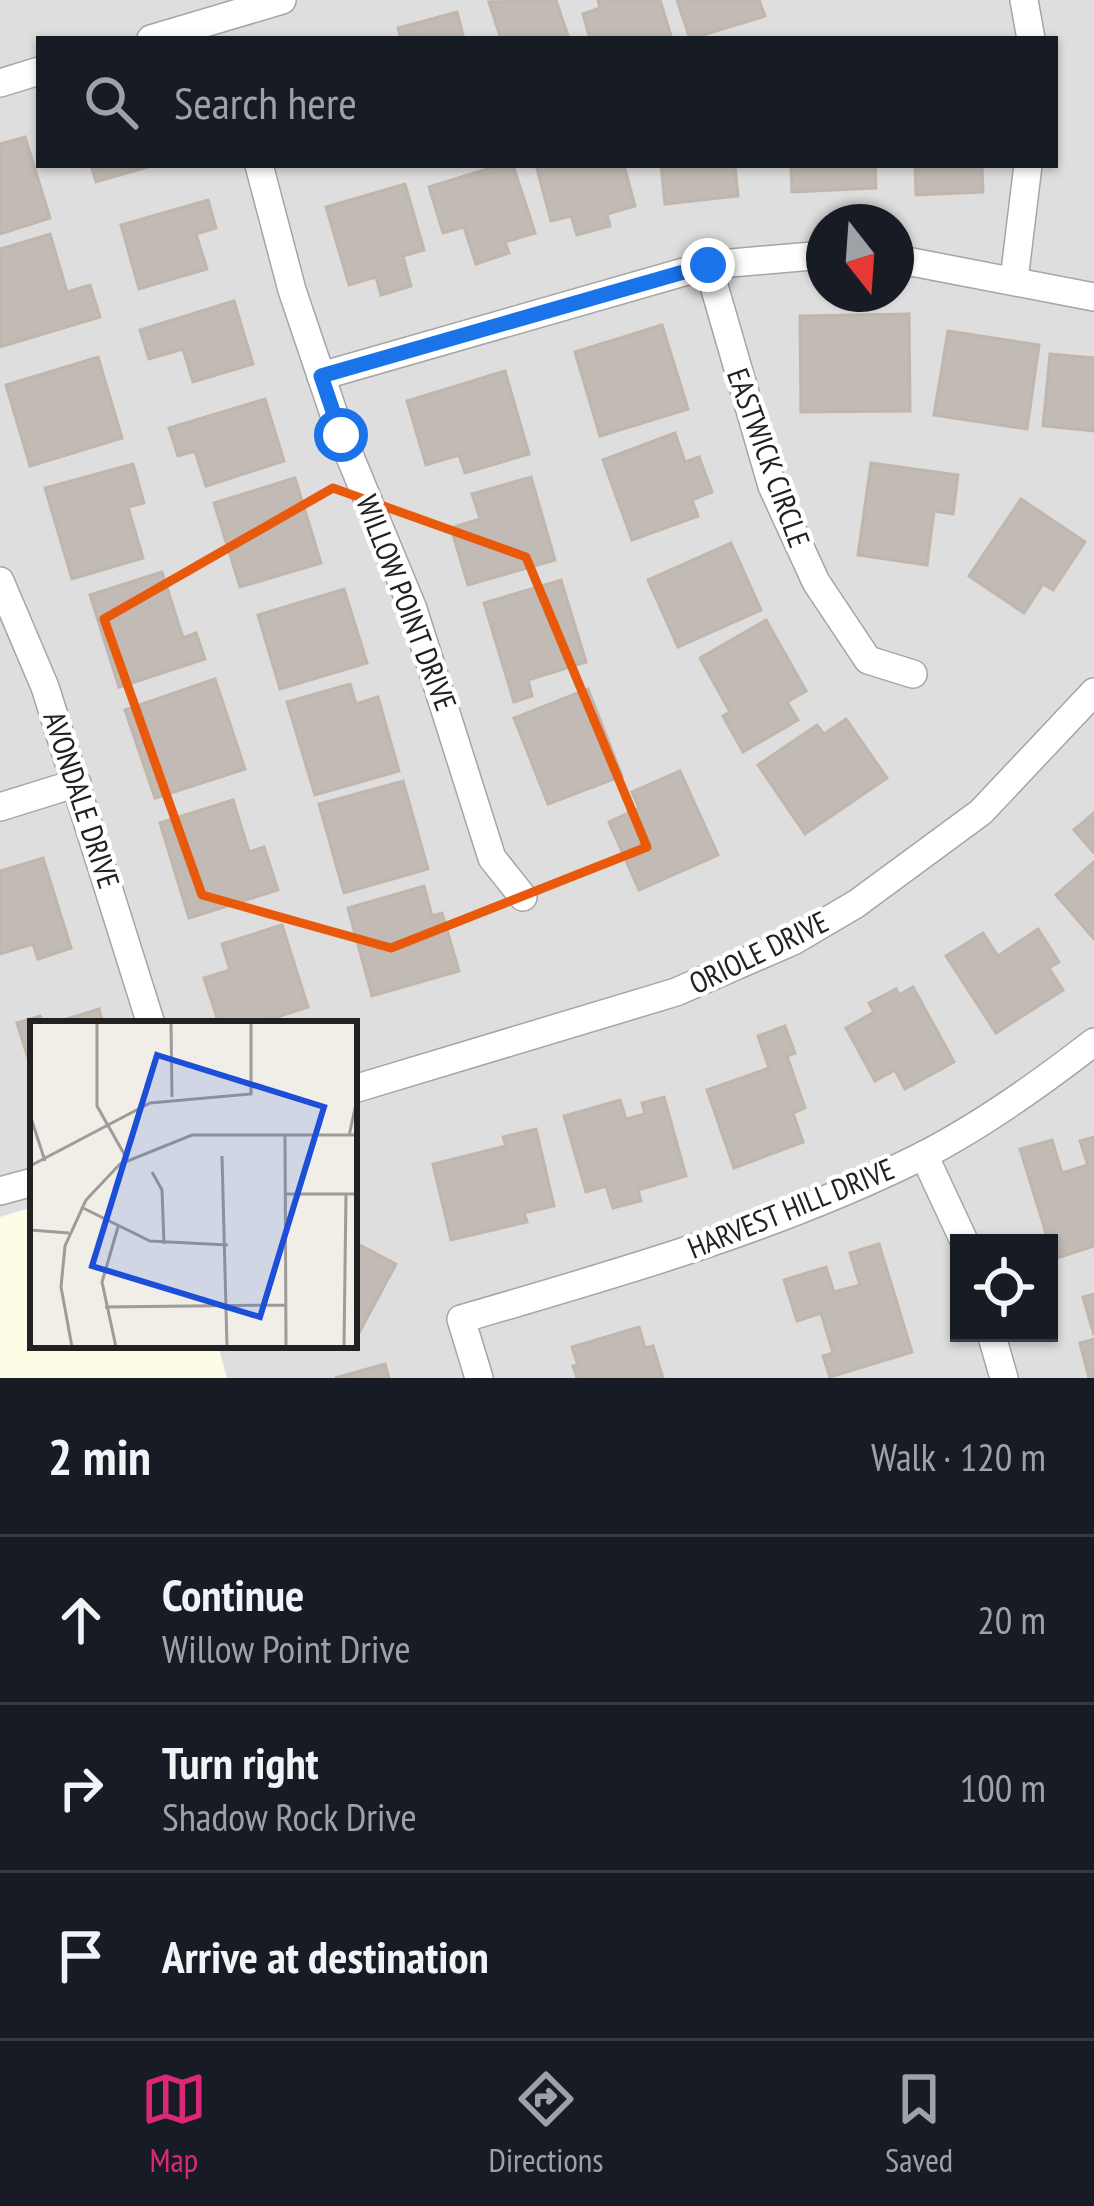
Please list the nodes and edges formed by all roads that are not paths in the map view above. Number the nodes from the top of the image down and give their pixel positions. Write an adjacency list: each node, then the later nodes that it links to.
1 (282, 0): 3 (street)
2 (1024, 0): 5 (street)
3 (219, 19): 4 (street)
4 (161, 36)
5 (1030, 36)
6 (36, 72): 7 (street)
7 (0, 83)
8 (260, 168): 15 (street, WILLOW POINT DRIVE)
9 (1028, 168): 13 (street)
10 (806, 257): 12 (street)
11 (914, 262): 13 (street)
12 (708, 265): 15 (street); 17 (street, EASTWICK CIRCLE)
13 (1014, 280): 14 (street)
14 (1094, 297)
15 (321, 376): 21 (street, WILLOW POINT DRIVE)
16 (0, 581): 19 (street, AVONDALE DRIVE)
17 (913, 674)
18 (1090, 704): 24 (street, ORIOLE DRIVE)
19 (77, 783): 20 (street); 22 (street, AVONDALE DRIVE)
20 (0, 806)
21 (523, 897)
22 (150, 1021)
23 (1094, 1042): 25 (street, HARVEST HILL DRIVE)
24 (357, 1088)
25 (923, 1155): 28 (street); 30 (street, HARVEST HILL DRIVE)
26 (30, 1183): 27 (street)
27 (0, 1191)
28 (961, 1234)
29 (994, 1342): 31 (street)
30 (479, 1378)
31 (1004, 1378)

